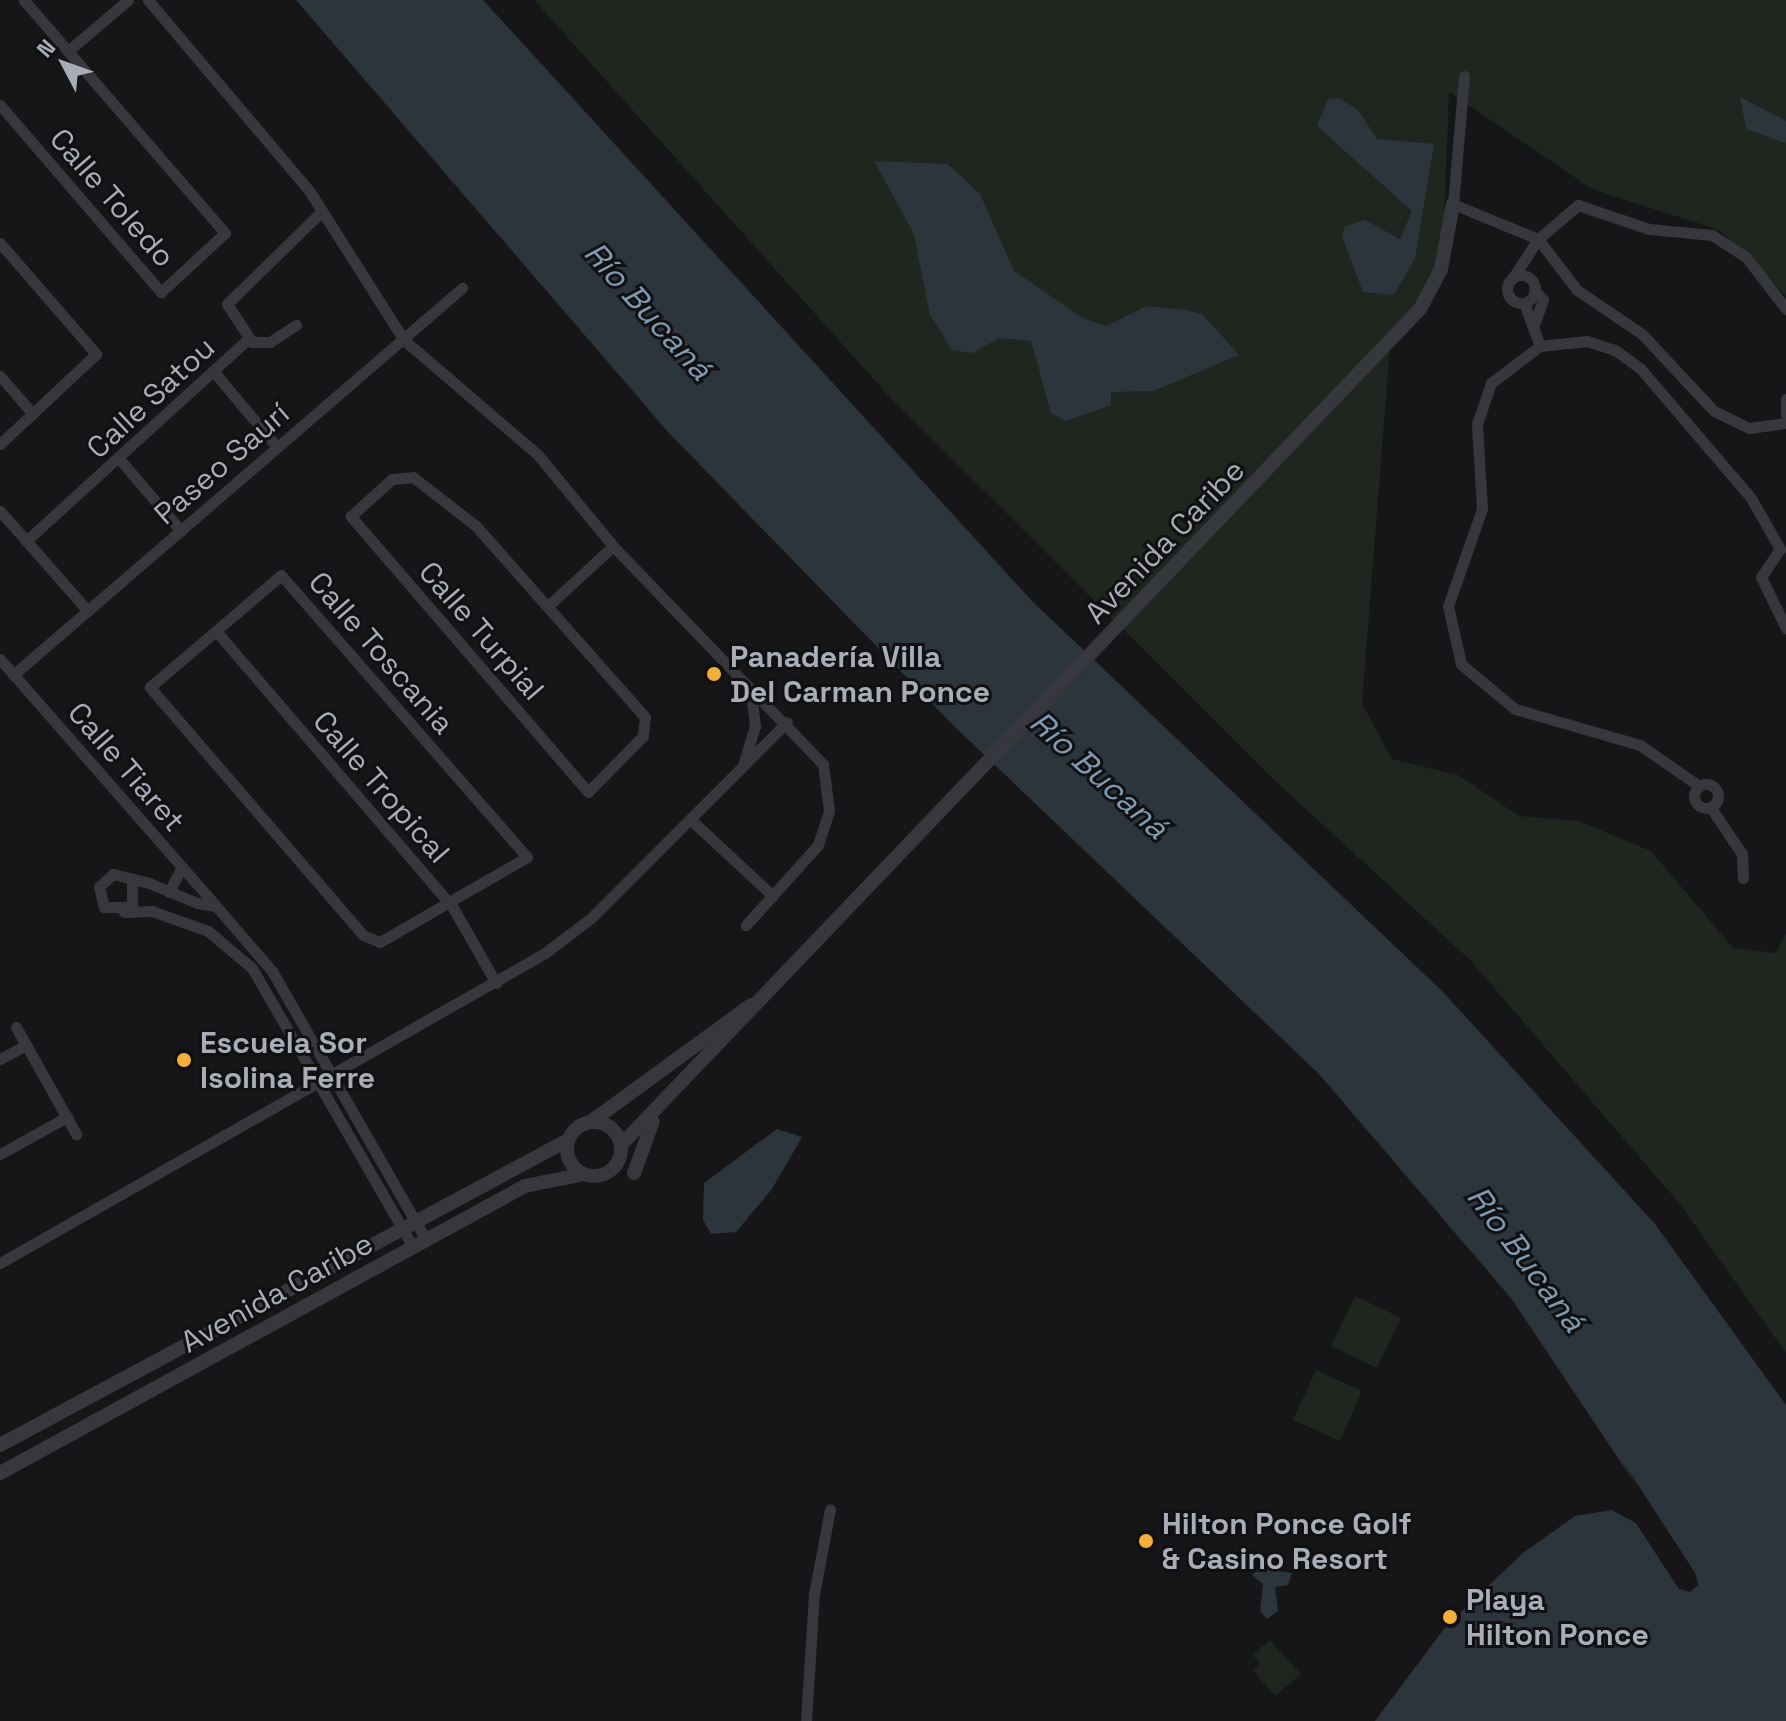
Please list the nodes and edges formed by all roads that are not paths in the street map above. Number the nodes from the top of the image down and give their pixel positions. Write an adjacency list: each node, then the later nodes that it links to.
1 (24, 0): 4 (street, Calle Toledo)
2 (128, 0): 4 (street)
3 (148, 0): 8 (street)
4 (68, 51): 6 (street, Calle Toledo)
5 (1464, 76): 7 (street, Avenida Caribe)
6 (0, 105)
7 (1453, 204): 9 (street); 57 (street, Avenida Caribe)
8 (321, 212): 18 (street); 19 (street)
9 (1538, 239): 11 (street); 15 (street); 26 (street)
10 (0, 243): 24 (street)
11 (1512, 279): 13 (street); 14 (street)
12 (462, 288): 19 (street, Paseo Saurí)
13 (1534, 290): 14 (street); 17 (street)
14 (1524, 303): 17 (street)
15 (1786, 309)
16 (296, 325): 18 (street)
17 (1533, 328): 20 (street)
18 (248, 339): 21 (street, Calle Satou)
19 (404, 340): 28 (street, Paseo Saurí); 33 (street)
20 (1540, 346): 34 (street); 44 (street)
21 (214, 372): 28 (street); 29 (street, Calle Satou)
22 (0, 376): 24 (street)
23 (1786, 399): 25 (street)
24 (33, 414): 27 (street)
25 (1786, 414)
26 (1786, 423)
27 (0, 444)
28 (277, 447): 31 (street, Paseo Saurí)
29 (121, 461): 31 (street); 32 (street, Calle Satou)
30 (0, 511): 32 (street)
31 (181, 531): 36 (street, Paseo Saurí)
32 (26, 541): 36 (street)
33 (613, 546): 35 (street); 41 (street)
34 (1783, 550): 37 (street)
35 (548, 606): 35 (street, Calle Turpial)
36 (88, 611): 40 (street, Paseo Saurí)
37 (1786, 628)
38 (216, 631): 53 (street, Calle Tropical); 53 (street, Calle Toscania); 53 (street, Calle Toscania)
39 (0, 659): 40 (street, Calle Tiaret)
40 (13, 675): 47 (street, Calle Tiaret)
41 (751, 691): 42 (street); 43 (street)
42 (787, 722): 43 (street); 51 (street)
43 (744, 763): 46 (street)
44 (1699, 786): 45 (street); 45 (street)
45 (1711, 808): 48 (street)
46 (690, 819): 51 (street); 56 (street)
47 (182, 867): 50 (street); 52 (street, Calle Tiaret)
48 (1743, 878)
49 (132, 879): 50 (street); 54 (street); 54 (street)
50 (169, 892): 52 (street)
51 (773, 896): 55 (street)
52 (216, 906): 61 (street, Calle Tiaret)
53 (452, 906): 56 (street, Calle Tropical)
54 (123, 912): 62 (street)
55 (746, 925)
56 (496, 983): 61 (street)
57 (781, 984): 63 (street, Avenida Caribe); 65 (street, Avenida Caribe)
58 (16, 1027): 59 (street)
59 (26, 1045): 60 (street); 64 (street)
60 (0, 1059)
61 (334, 1077): 62 (street); 72 (street, Calle Tiaret)
62 (322, 1084): 72 (street); 74 (street)
63 (659, 1110): 68 (street, Avenida Caribe); 70 (street)
64 (67, 1117): 66 (street); 69 (street)
65 (592, 1121): 67 (street); 68 (street)
66 (76, 1134)
67 (568, 1140): 71 (street); 72 (street, Avenida Caribe)
68 (622, 1144): 71 (street)
69 (0, 1154)
70 (634, 1173)
71 (584, 1174): 73 (street, Avenida Caribe)
72 (408, 1221): 73 (street); 75 (street, Avenida Caribe)
73 (419, 1243): 76 (street, Avenida Caribe)
74 (0, 1263)
75 (0, 1445)
76 (0, 1473)
77 (830, 1509): 78 (street)
78 (806, 1721)

